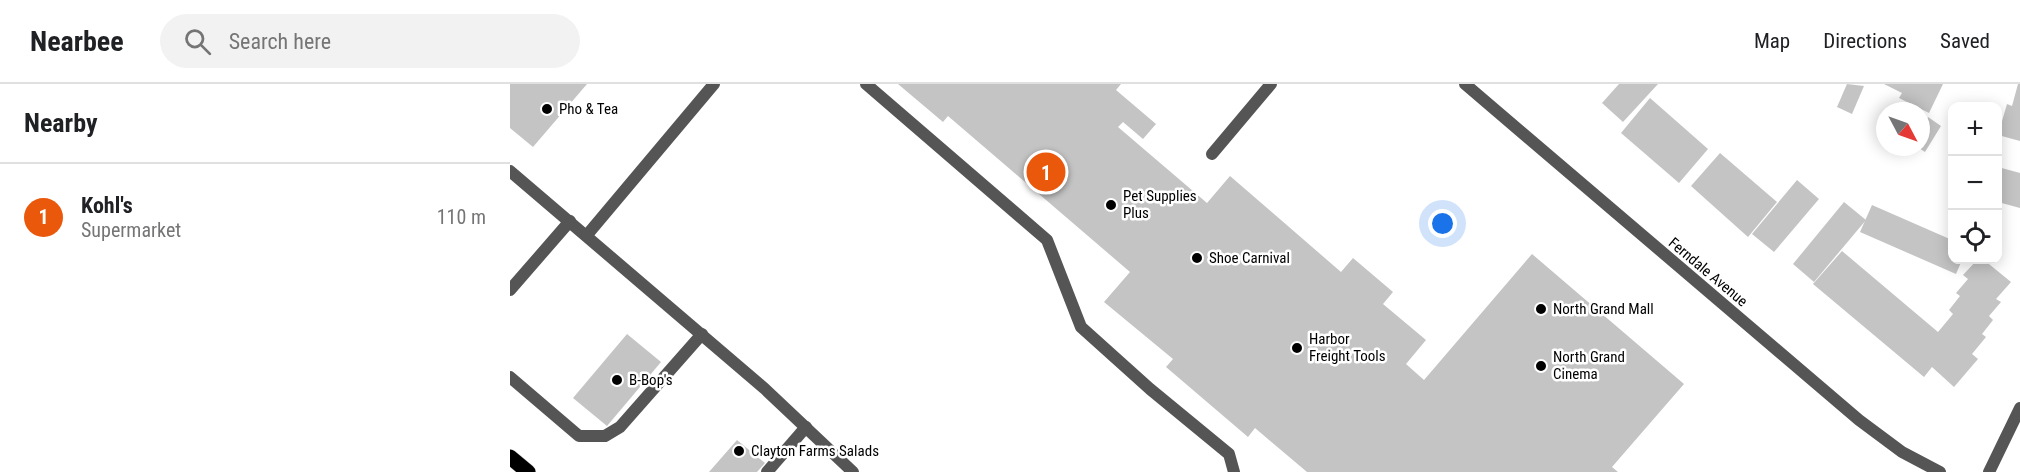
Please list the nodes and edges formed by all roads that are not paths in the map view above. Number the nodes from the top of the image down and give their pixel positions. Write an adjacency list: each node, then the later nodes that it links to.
1 (714, 84): 8 (street)
2 (866, 84): 18 (street)
3 (1271, 84): 5 (street)
4 (1465, 84): 19 (street, Ferndale Avenue)
5 (1212, 154)
6 (510, 171): 7 (street)
7 (570, 221): 8 (street); 9 (street)
8 (587, 235): 10 (street)
9 (510, 290)
10 (702, 334): 11 (street); 13 (street)
11 (510, 377)
12 (2020, 408): 20 (street)
13 (806, 427): 16 (street); 17 (street)
14 (510, 457): 15 (main road)
15 (528, 472)
16 (767, 472)
17 (853, 472)
18 (1234, 472)
19 (1940, 472)
20 (1989, 472)

